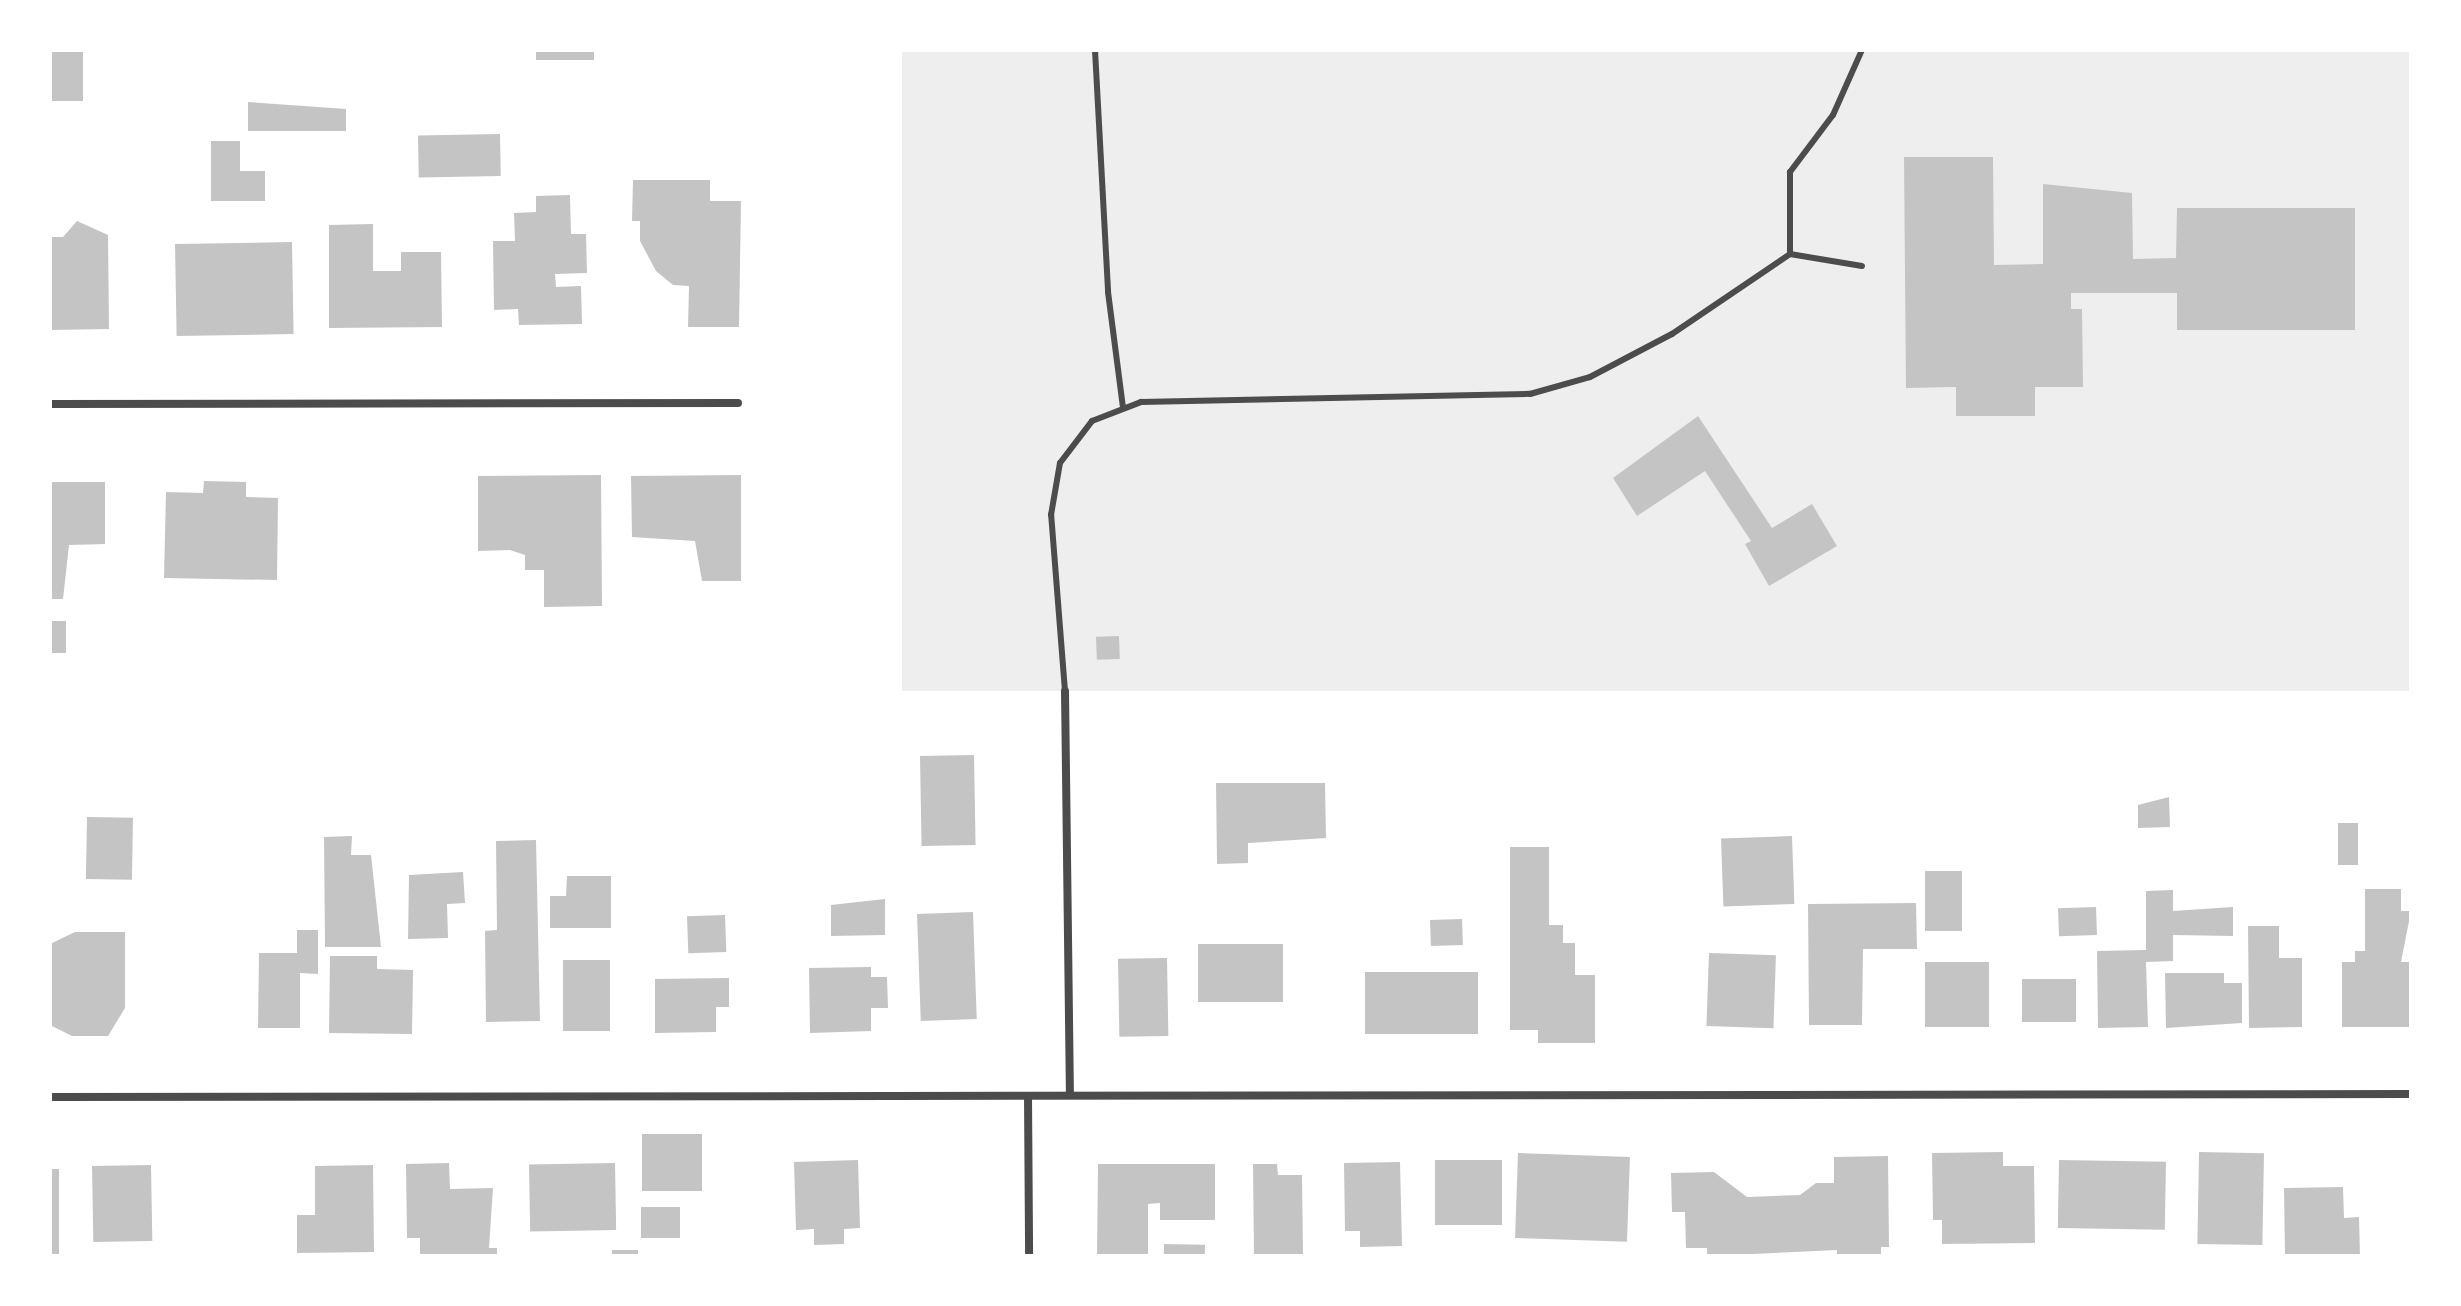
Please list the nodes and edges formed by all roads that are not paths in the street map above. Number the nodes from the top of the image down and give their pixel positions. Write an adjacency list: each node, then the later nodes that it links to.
1 (1095, 50): 7 (lane)
2 (1862, 50): 3 (lane)
3 (1790, 254): 4 (lane); 7 (lane)
4 (1862, 266)
5 (738, 403): 6 (street)
6 (50, 404)
7 (1123, 408): 8 (lane)
8 (1065, 691): 10 (street)
9 (2411, 1094): 10 (street)
10 (1070, 1095): 11 (street)
11 (1028, 1096): 12 (street); 13 (street)
12 (50, 1097)
13 (1029, 1256)

